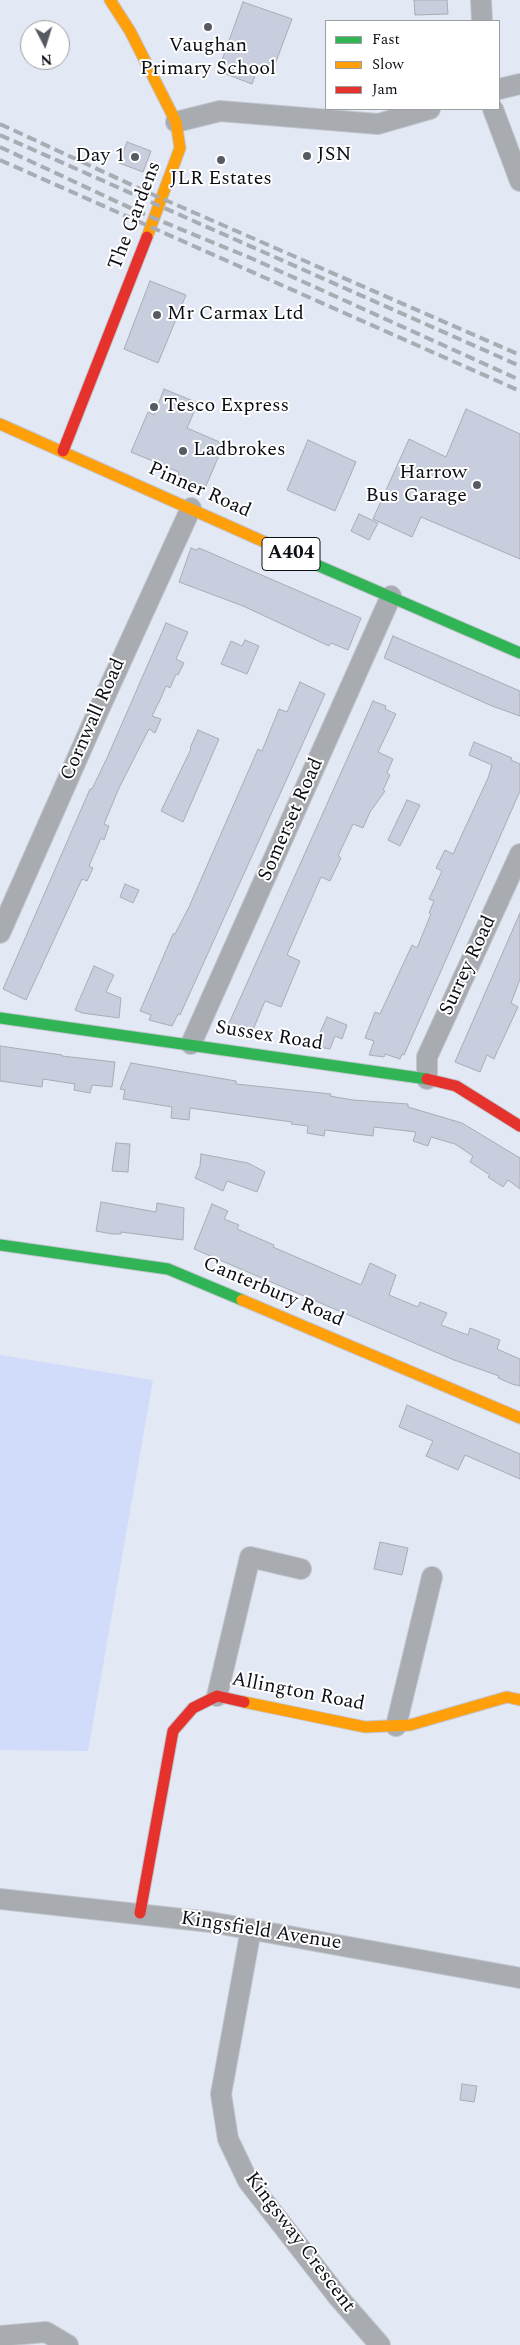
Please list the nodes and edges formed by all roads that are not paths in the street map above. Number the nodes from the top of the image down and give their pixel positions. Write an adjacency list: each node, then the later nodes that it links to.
1 (110, 0): 8 (street, The Gardens)
2 (482, 0): 3 (street)
3 (482, 20)
4 (520, 84): 5 (street)
5 (500, 89)
6 (427, 110): 8 (street)
7 (493, 110): 9 (street)
8 (176, 122): 11 (street, The Gardens)
9 (520, 181)
10 (0, 424): 11 (street, Pinner Road / A404)
11 (64, 451): 12 (street, Pinner Road / A404)
12 (191, 508): 13 (street, Pinner Road / A404); 17 (street, Cornwall Road)
13 (391, 596): 14 (street, Pinner Road / A404); 19 (street, Somerset Road)
14 (520, 653)
15 (520, 854): 16 (street, Surrey Road)
16 (513, 888): 20 (street, Surrey Road)
17 (0, 932)
18 (0, 1018): 19 (street, Sussex Road)
19 (191, 1044): 20 (street, Sussex Road)
20 (427, 1080): 21 (street, Sussex Road)
21 (520, 1126)
22 (0, 1245): 23 (street, Canterbury Road)
23 (520, 1418)
24 (301, 1569): 26 (street)
25 (432, 1577): 28 (street)
26 (217, 1696): 28 (street, Allington Road); 30 (street, Allington Road)
27 (520, 1700): 28 (street, Allington Road)
28 (396, 1726)
29 (0, 1899): 30 (street, Kingsfield Avenue)
30 (140, 1913): 31 (street, Kingsfield Avenue)
31 (251, 1930): 32 (street, Kingsfield Avenue); 35 (street, Kingsway Crescent)
32 (520, 1978)
33 (0, 2336): 34 (street)
34 (68, 2345)
35 (380, 2345)

